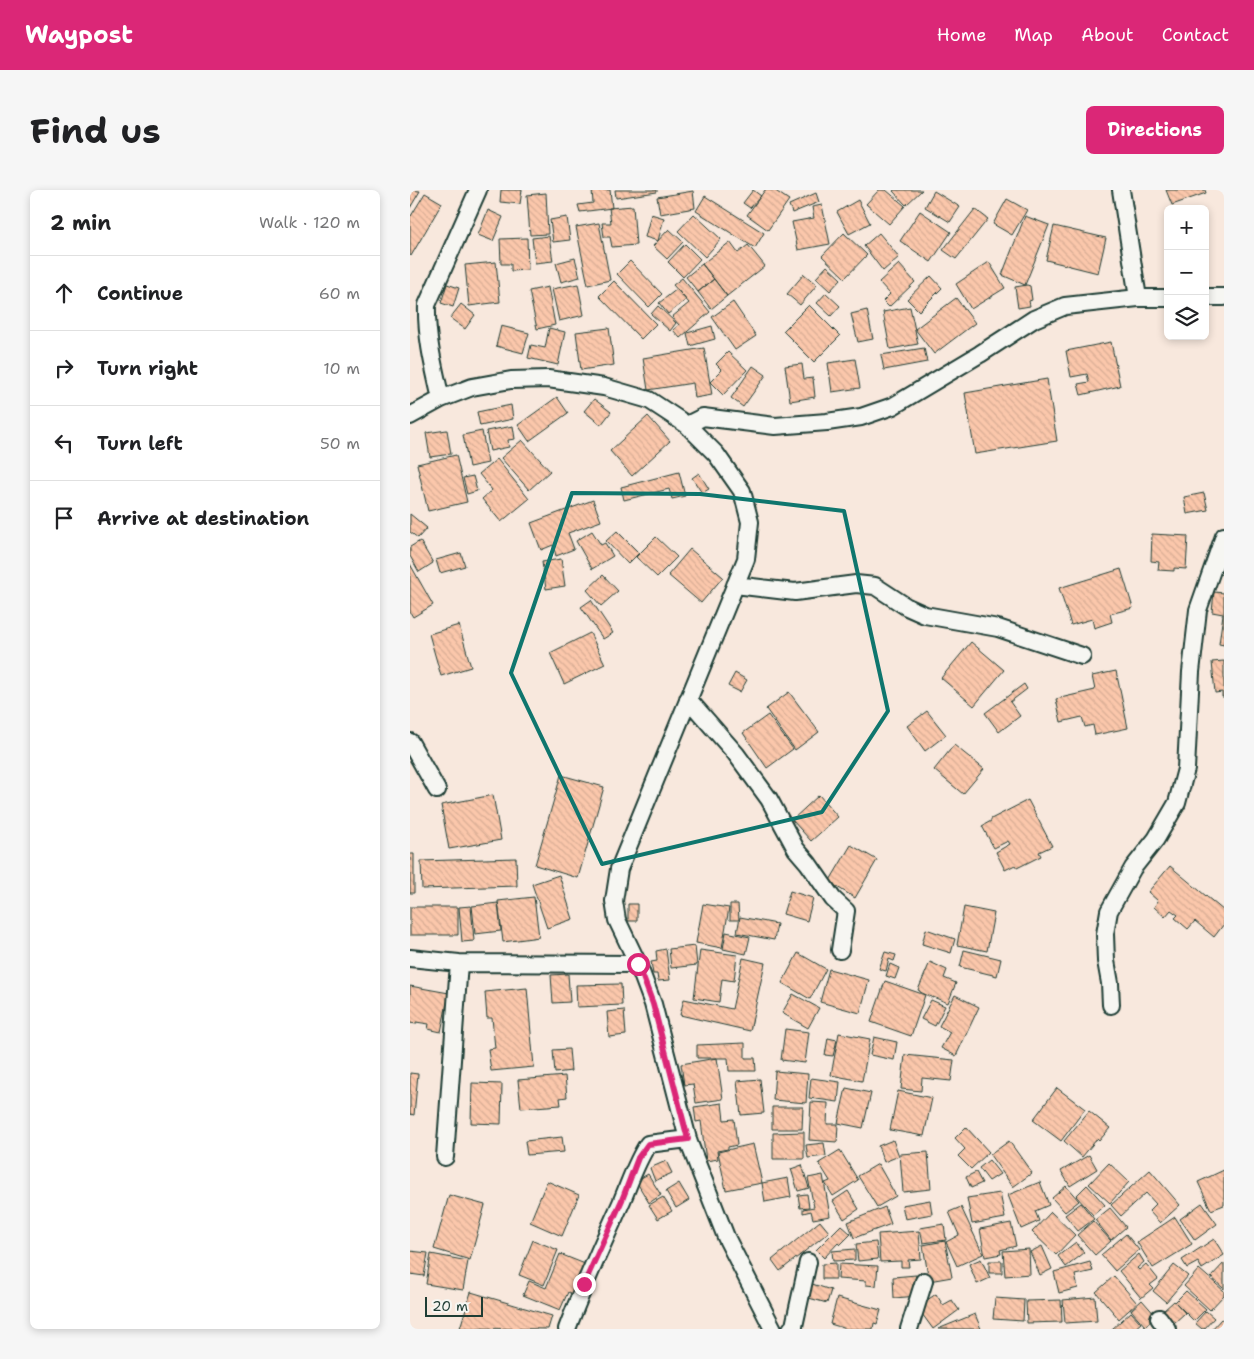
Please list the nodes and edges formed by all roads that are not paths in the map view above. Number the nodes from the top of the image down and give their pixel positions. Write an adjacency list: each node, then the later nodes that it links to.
1 (478, 190): 7 (street)
2 (1121, 190): 5 (street)
3 (1209, 297): 4 (street)
4 (1224, 297)
5 (1138, 298): 6 (street); 9 (street)
6 (1164, 298)
7 (441, 399): 8 (street); 9 (street)
8 (410, 416)
9 (687, 425): 11 (street)
10 (1224, 536): 20 (street)
11 (735, 585): 12 (street); 13 (street)
12 (1082, 656)
13 (688, 699): 16 (street); 19 (street)
14 (410, 742): 15 (street)
15 (437, 790)
16 (840, 950)
17 (410, 958): 18 (street)
18 (459, 963): 19 (street); 22 (street)
19 (638, 964): 21 (street)
20 (1111, 1005)
21 (688, 1139): 25 (street); 26 (street)
22 (445, 1157)
23 (808, 1262): 27 (street)
24 (924, 1282): 28 (street)
25 (567, 1329)
26 (773, 1329)
27 (791, 1329)
28 (909, 1329)

